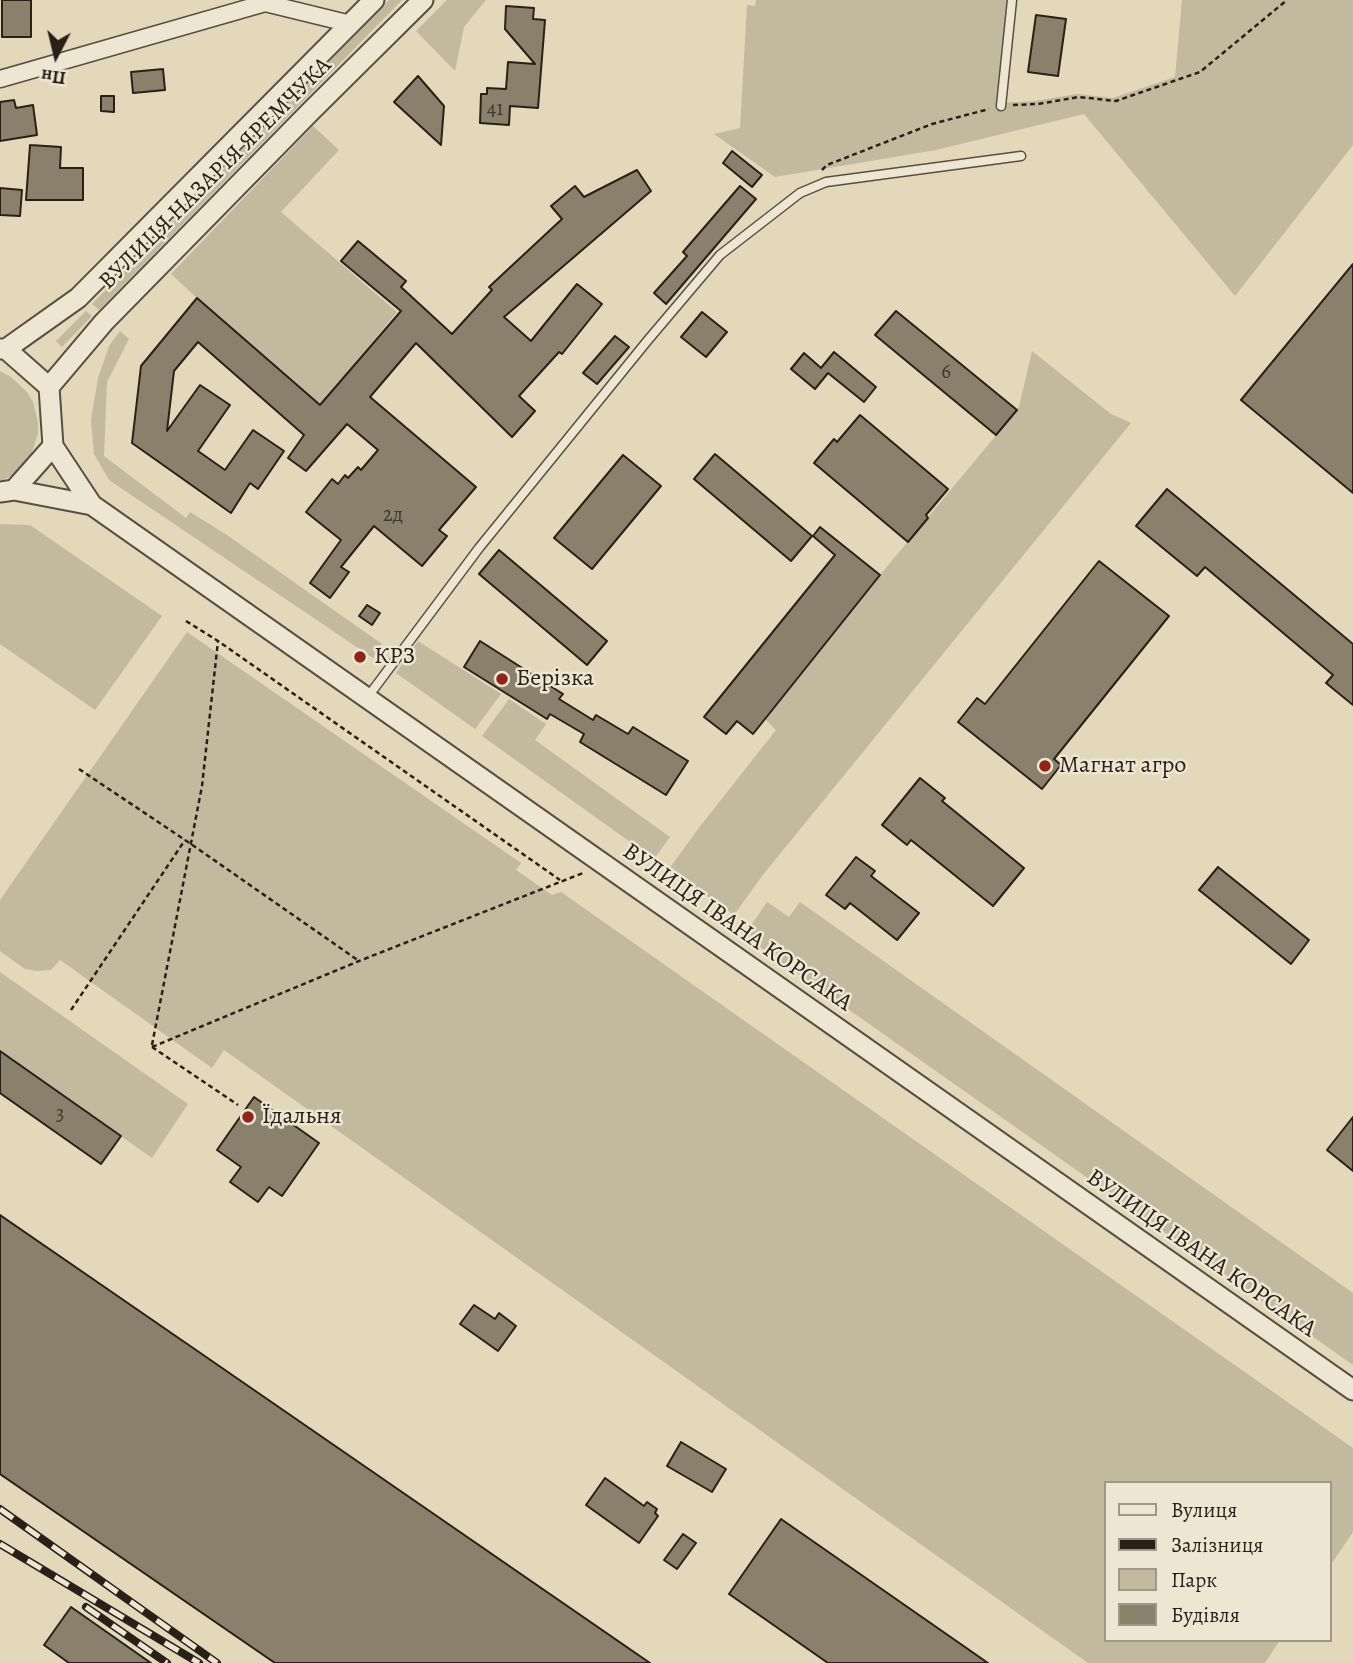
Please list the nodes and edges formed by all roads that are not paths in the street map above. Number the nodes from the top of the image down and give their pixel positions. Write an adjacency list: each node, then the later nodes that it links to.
1 (374, 0): 4 (street, ВУЛИЦЯ НАЗАРІЯ ЯРЕМЧУКА)
2 (423, 0): 9 (street, ВУЛИЦЯ НАЗАРІЯ ЯРЕМЧУКА)
3 (1012, 0): 6 (lane)
4 (351, 24): 5 (street); 8 (street, ВУЛИЦЯ НАЗАРІЯ ЯРЕМЧУКА)
5 (0, 79)
6 (1001, 106)
7 (1021, 156): 13 (lane)
8 (3, 349): 9 (street)
9 (50, 387): 10 (street)
10 (53, 446): 11 (street); 12 (street)
11 (7, 491): 12 (street)
12 (92, 505): 13 (street, ВУЛИЦЯ ІВАНА КОРСАКА)
13 (368, 698): 14 (street, ВУЛИЦЯ ІВАНА КОРСАКА)
14 (1353, 1390)

